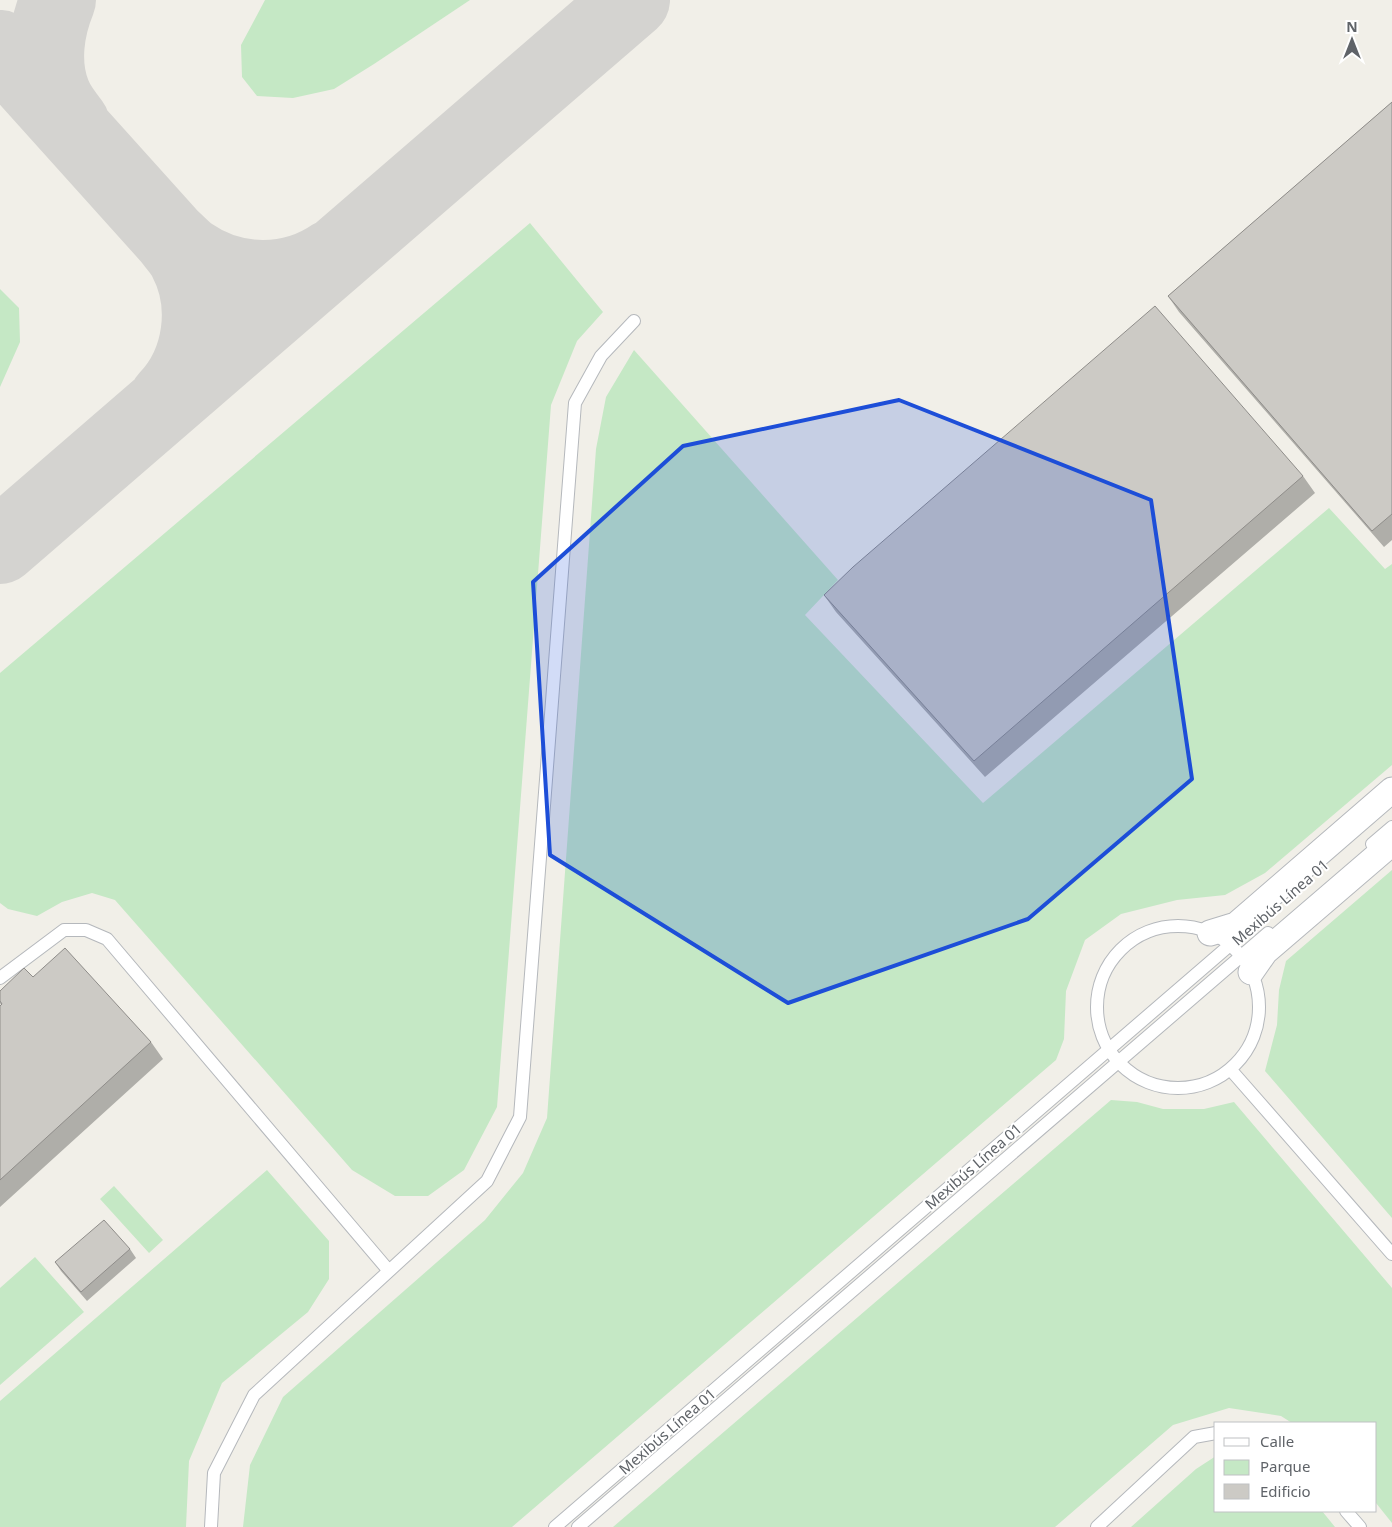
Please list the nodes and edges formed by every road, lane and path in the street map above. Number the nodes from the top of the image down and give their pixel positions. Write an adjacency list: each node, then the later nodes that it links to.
1 (634, 321): 13 (lane)
2 (1392, 790): 6 (street)
3 (1392, 805): 6 (lane, Mexibús Línea 01)
4 (1392, 827): 7 (lane, Mexibús Línea 01)
5 (1392, 843): 7 (street)
6 (1220, 938): 7 (lane); 9 (lane, Mexibús Línea 01); 9 (lane)
7 (1246, 964): 10 (lane, Mexibús Línea 01); 11 (lane)
8 (0, 978): 13 (lane)
9 (1108, 1050): 10 (lane); 17 (lane, Mexibús Línea 01)
10 (1118, 1062): 11 (lane); 18 (lane, Mexibús Línea 01)
11 (1230, 1069): 12 (lane)
12 (1392, 1254)
13 (389, 1271): 16 (lane)
14 (1214, 1434): 19 (lane)
15 (1347, 1512): 20 (lane)
16 (211, 1527)
17 (555, 1527)
18 (578, 1527)
19 (1098, 1527)
20 (1360, 1527)

